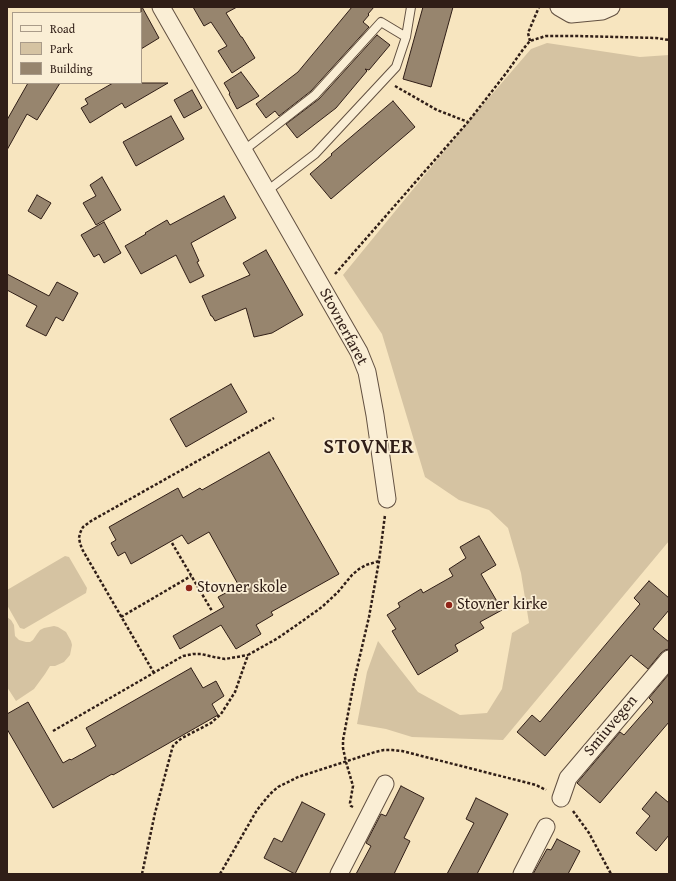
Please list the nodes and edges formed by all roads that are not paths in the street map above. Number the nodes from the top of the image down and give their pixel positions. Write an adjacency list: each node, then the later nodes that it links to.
1 (161, 7): 6 (street, Stovnerfaret)
2 (411, 7): 5 (lane)
3 (559, 7): 4 (street)
4 (611, 7)
5 (406, 37): 6 (lane); 7 (lane)
6 (243, 151): 7 (street, Stovnerfaret)
7 (267, 192): 8 (street, Stovnerfaret)
8 (387, 499)
9 (669, 659): 11 (street, Smiuvegen)
10 (385, 784): 13 (street)
11 (561, 798)
12 (546, 827): 14 (street)
13 (339, 874)
14 (522, 874)

